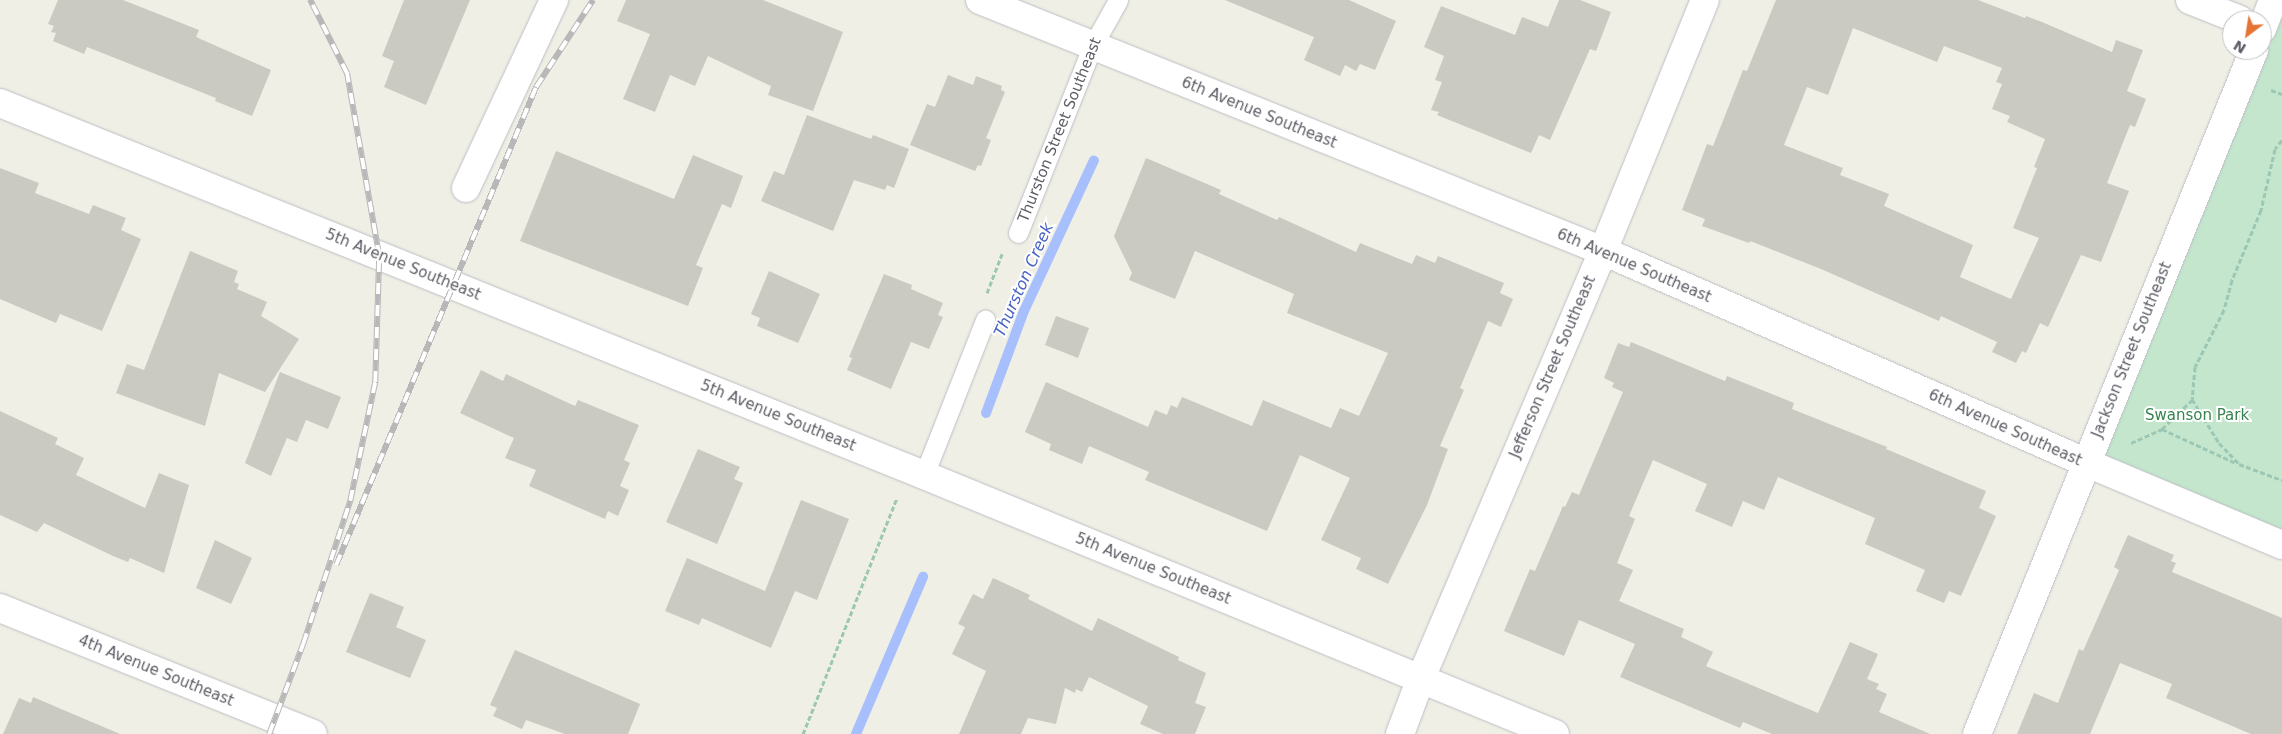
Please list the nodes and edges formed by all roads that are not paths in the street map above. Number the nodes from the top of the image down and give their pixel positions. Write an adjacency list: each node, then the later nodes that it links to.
1 (554, 0): 10 (street)
2 (980, 0): 7 (street, 6th Avenue Southeast)
3 (1118, 0): 7 (lane, Thurston Street Southeast)
4 (1705, 0): 12 (street, Jefferson Street Southeast)
5 (2190, 0): 6 (street)
6 (2222, 13)
7 (1092, 47): 11 (lane, Thurston Street Southeast); 12 (street, 6th Avenue Southeast)
8 (2250, 60): 14 (street, Jackson Street Southeast)
9 (0, 103): 15 (street, 5th Avenue Southeast)
10 (466, 188)
11 (1018, 233)
12 (1602, 251): 14 (street, 6th Avenue Southeast); 18 (street, Jefferson Street Southeast)
13 (985, 320): 15 (lane)
14 (2087, 463): 16 (street, 6th Avenue Southeast); 22 (street, Jackson Street Southeast)
15 (916, 472): 18 (street, 5th Avenue Southeast)
16 (2282, 545)
17 (0, 608): 19 (street, 4th Avenue Southeast)
18 (1421, 678): 20 (street, Jefferson Street Southeast); 21 (street, 5th Avenue Southeast)
19 (313, 734)
20 (1400, 734)
21 (1555, 734)
22 (1977, 734)

